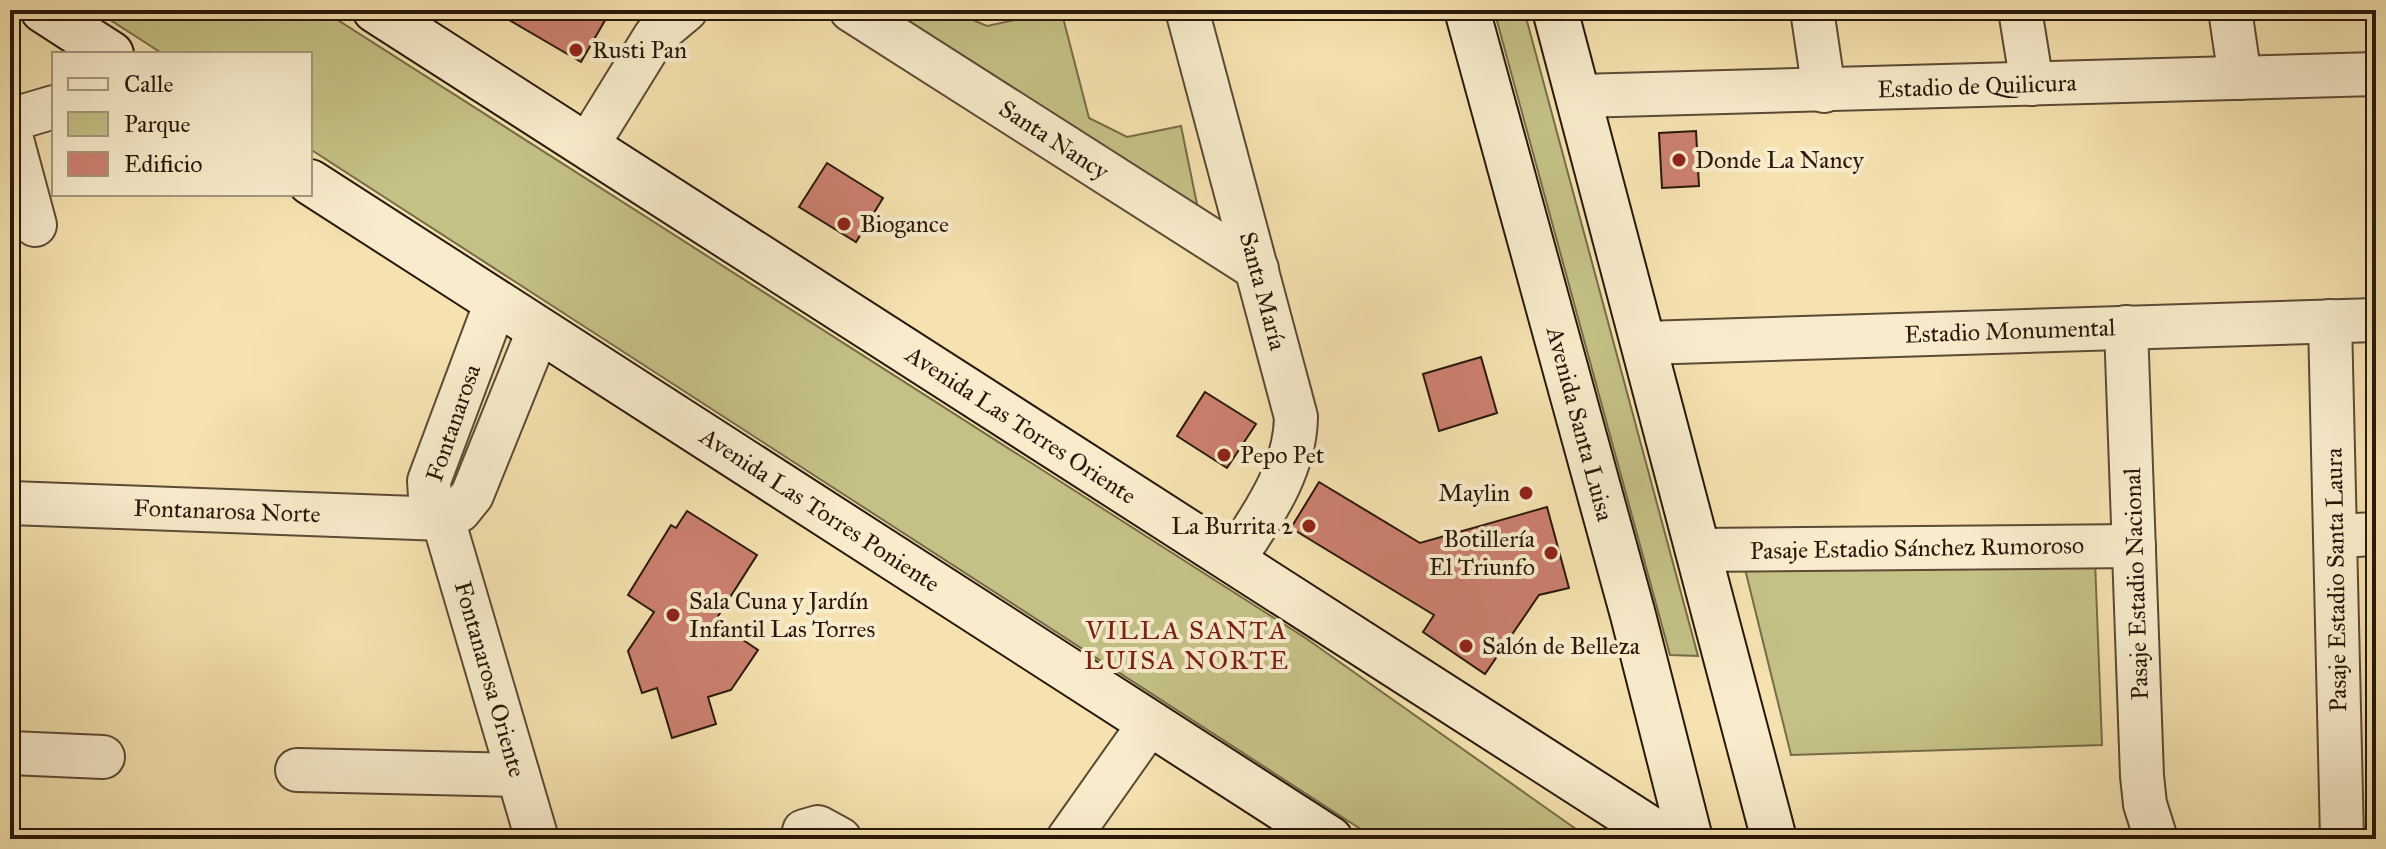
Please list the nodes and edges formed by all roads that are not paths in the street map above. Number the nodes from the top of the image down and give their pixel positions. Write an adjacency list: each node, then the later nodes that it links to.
1 (43, 10): 11 (street)
2 (686, 10): 20 (street)
3 (851, 10): 23 (street, Santa Nancy)
4 (1187, 10): 23 (street, Santa María)
5 (1467, 10): 48 (street, Avenida Santa Luisa)
6 (1555, 10): 16 (street)
7 (1812, 10): 15 (street)
8 (2020, 10): 14 (street)
9 (2230, 10): 13 (street)
10 (386, 14): 20 (street, Avenida Las Torres Oriente)
11 (108, 52)
12 (2376, 74): 13 (street, Estadio de Quilicura)
13 (2240, 78): 14 (street, Estadio de Quilicura)
14 (2032, 84): 15 (street, Estadio de Quilicura)
15 (1824, 91): 16 (street, Estadio de Quilicura)
16 (1579, 96): 29 (street)
17 (52, 108): 18 (street)
18 (10, 120)
19 (10, 132): 22 (street)
20 (587, 146): 36 (street, Avenida Las Torres Oriente)
21 (312, 183): 24 (street, Avenida Las Torres Poniente)
22 (35, 225)
23 (1257, 269): 36 (street, Santa María)
24 (496, 302): 28 (street, Avenida Las Torres Poniente); 31 (street, Fontanarosa)
25 (2376, 320): 26 (street, Estadio Monumental)
26 (2330, 321): 27 (street, Estadio Monumental); 33 (street, Pasaje Estadio Santa Laura)
27 (2126, 327): 29 (street, Estadio Monumental); 34 (street, Pasaje Estadio Nacional)
28 (539, 329): 31 (street, Fontanarosa); 37 (street, Avenida Las Torres Poniente)
29 (1644, 343): 35 (street)
30 (10, 503): 31 (street, Fontanarosa Norte)
31 (443, 519): 41 (street, Fontanarosa Oriente)
32 (2376, 534): 33 (street)
33 (2335, 536): 51 (street, Pasaje Estadio Santa Laura)
34 (2134, 546): 35 (street, Pasaje Estadio Sánchez Rumoroso); 50 (street, Pasaje Estadio Nacional)
35 (1699, 550): 49 (street)
36 (1233, 561): 47 (street, Avenida Las Torres Oriente)
37 (1150, 723): 45 (street); 46 (street, Avenida Las Torres Poniente)
38 (10, 753): 39 (street)
39 (103, 757)
40 (297, 770): 41 (street)
41 (518, 775): 42 (street, Fontanarosa Oriente)
42 (537, 839)
43 (802, 839): 44 (street)
44 (840, 839)
45 (1068, 839)
46 (1330, 839)
47 (1666, 839)
48 (1690, 839)
49 (1774, 839)
50 (2156, 839)
51 (2342, 839)

